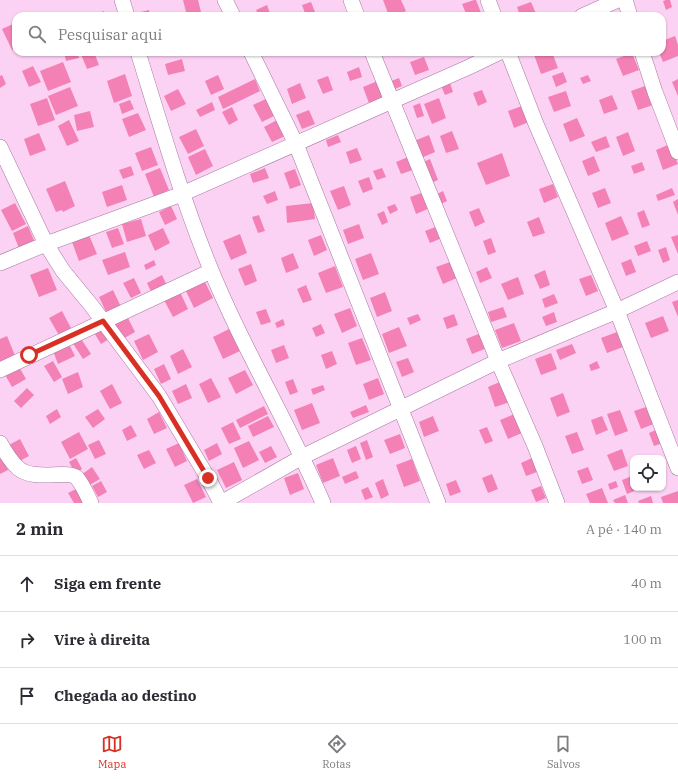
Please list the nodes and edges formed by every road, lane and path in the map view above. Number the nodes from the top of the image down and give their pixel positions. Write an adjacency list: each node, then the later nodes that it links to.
1 (122, 0): 7 (street)
2 (225, 0): 8 (street)
3 (351, 0): 9 (street)
4 (488, 0): 10 (street)
5 (618, 0): 11 (street)
6 (625, 0): 12 (street)
7 (126, 12)
8 (231, 12)
9 (356, 12)
10 (492, 12)
11 (591, 12)
12 (629, 12)
13 (139, 56): 23 (street)
14 (253, 56): 20 (street)
15 (374, 56): 19 (street)
16 (491, 56): 19 (street)
17 (510, 56): 28 (street)
18 (643, 56): 22 (street)
19 (393, 101): 20 (street); 30 (street)
20 (296, 144): 23 (street); 32 (street)
21 (0, 147): 24 (street)
22 (678, 152)
23 (182, 194): 24 (street); 26 (street)
24 (46, 244): 25 (street); 29 (street)
25 (0, 263)
26 (212, 271): 29 (street); 34 (street)
27 (678, 282): 28 (street)
28 (617, 311): 30 (street); 35 (street)
29 (103, 321): 31 (street); 37 (street)
30 (498, 361): 32 (street); 40 (street)
31 (0, 370)
32 (402, 408): 34 (street); 39 (street)
33 (0, 443): 36 (street)
34 (302, 457): 37 (street); 38 (street)
35 (678, 468)
36 (91, 503)
37 (221, 503)
38 (323, 503)
39 (438, 503)
40 (557, 503)

